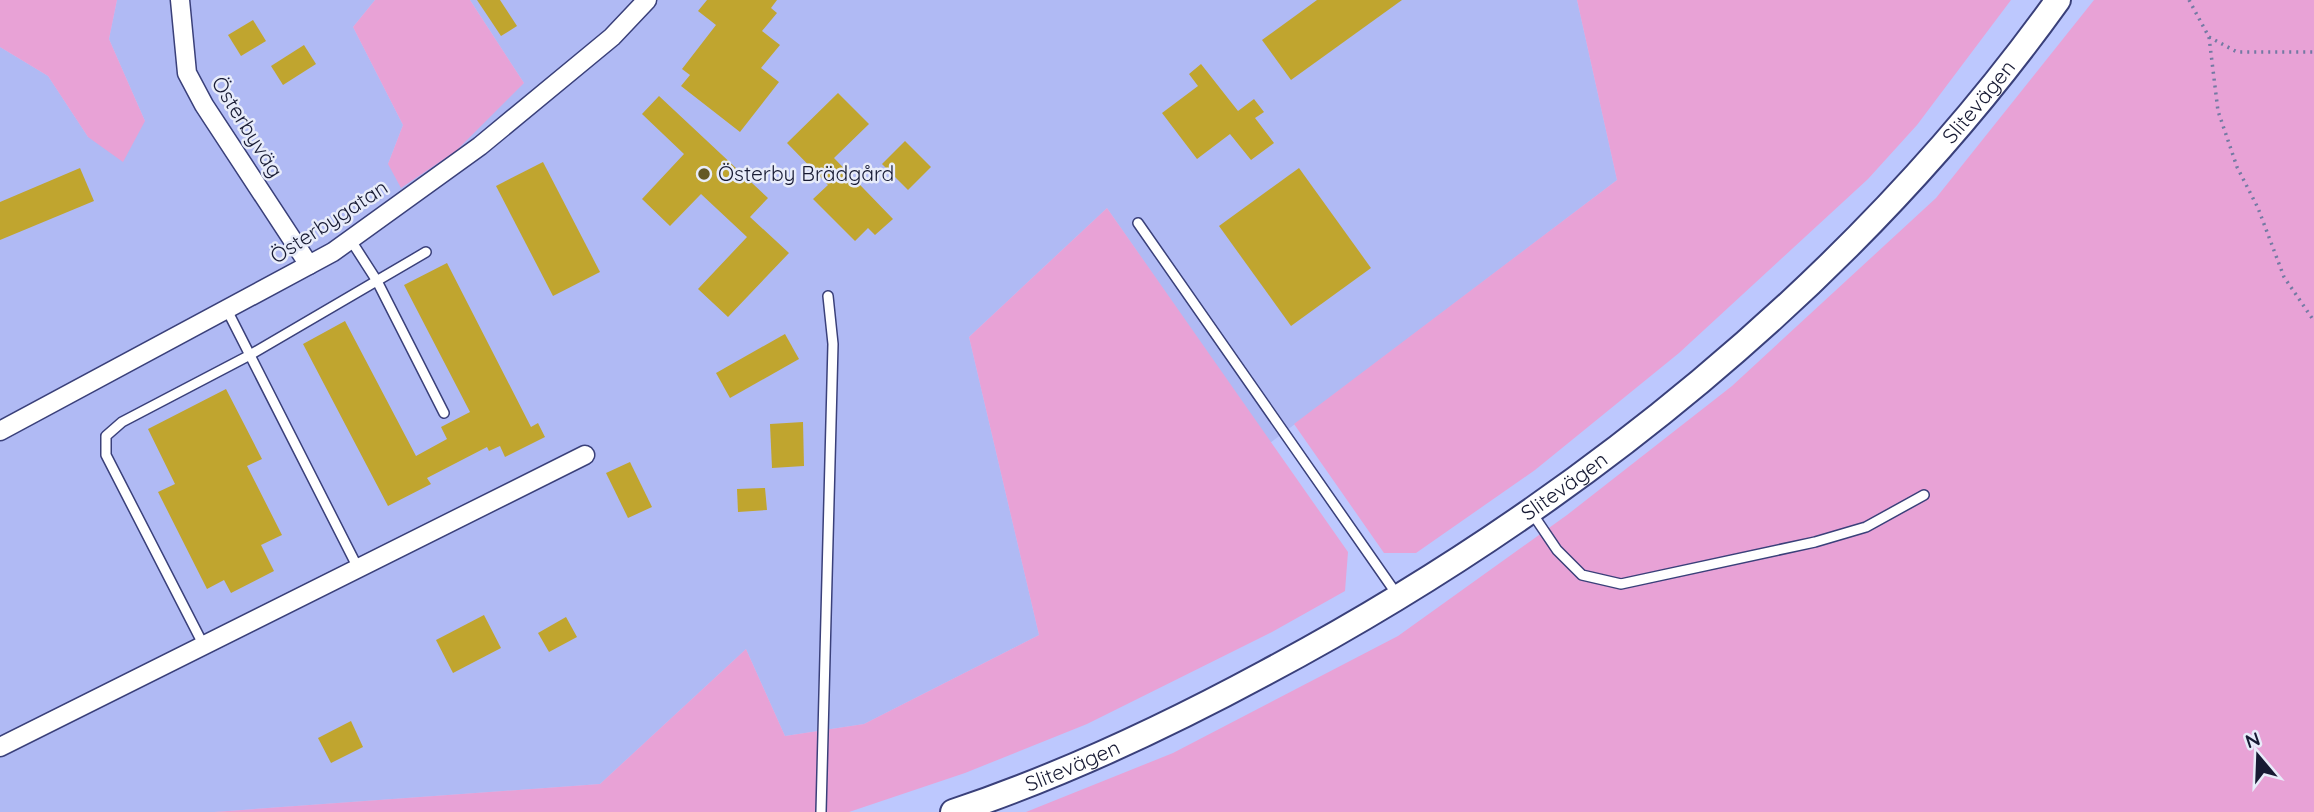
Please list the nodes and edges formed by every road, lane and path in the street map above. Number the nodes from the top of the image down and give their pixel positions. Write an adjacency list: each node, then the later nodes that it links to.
1 (180, 0): 10 (street, Österbyväg)
2 (647, 0): 8 (street, Österbygatan)
3 (2058, 0): 21 (main road, Slitevägen)
4 (2189, 0): 5 (path)
5 (2208, 37): 6 (path); 14 (path)
6 (2314, 52)
7 (1138, 223): 23 (lane)
8 (351, 239): 10 (street, Österbygatan); 11 (lane)
9 (426, 252): 11 (lane)
10 (309, 265): 13 (street, Österbygatan)
11 (377, 281): 16 (lane); 17 (lane)
12 (828, 296): 26 (lane)
13 (227, 310): 16 (lane); 18 (street, Österbygatan)
14 (2312, 314): 15 (path)
15 (2314, 321)
16 (250, 355): 22 (lane); 24 (lane)
17 (444, 413)
18 (0, 431)
19 (585, 455): 22 (street)
20 (1924, 495): 21 (lane)
21 (1531, 511): 23 (main road, Slitevägen)
22 (358, 568): 24 (street)
23 (1399, 597): 27 (main road, Slitevägen)
24 (203, 644): 25 (street)
25 (0, 747)
26 (821, 812)
27 (953, 812)

